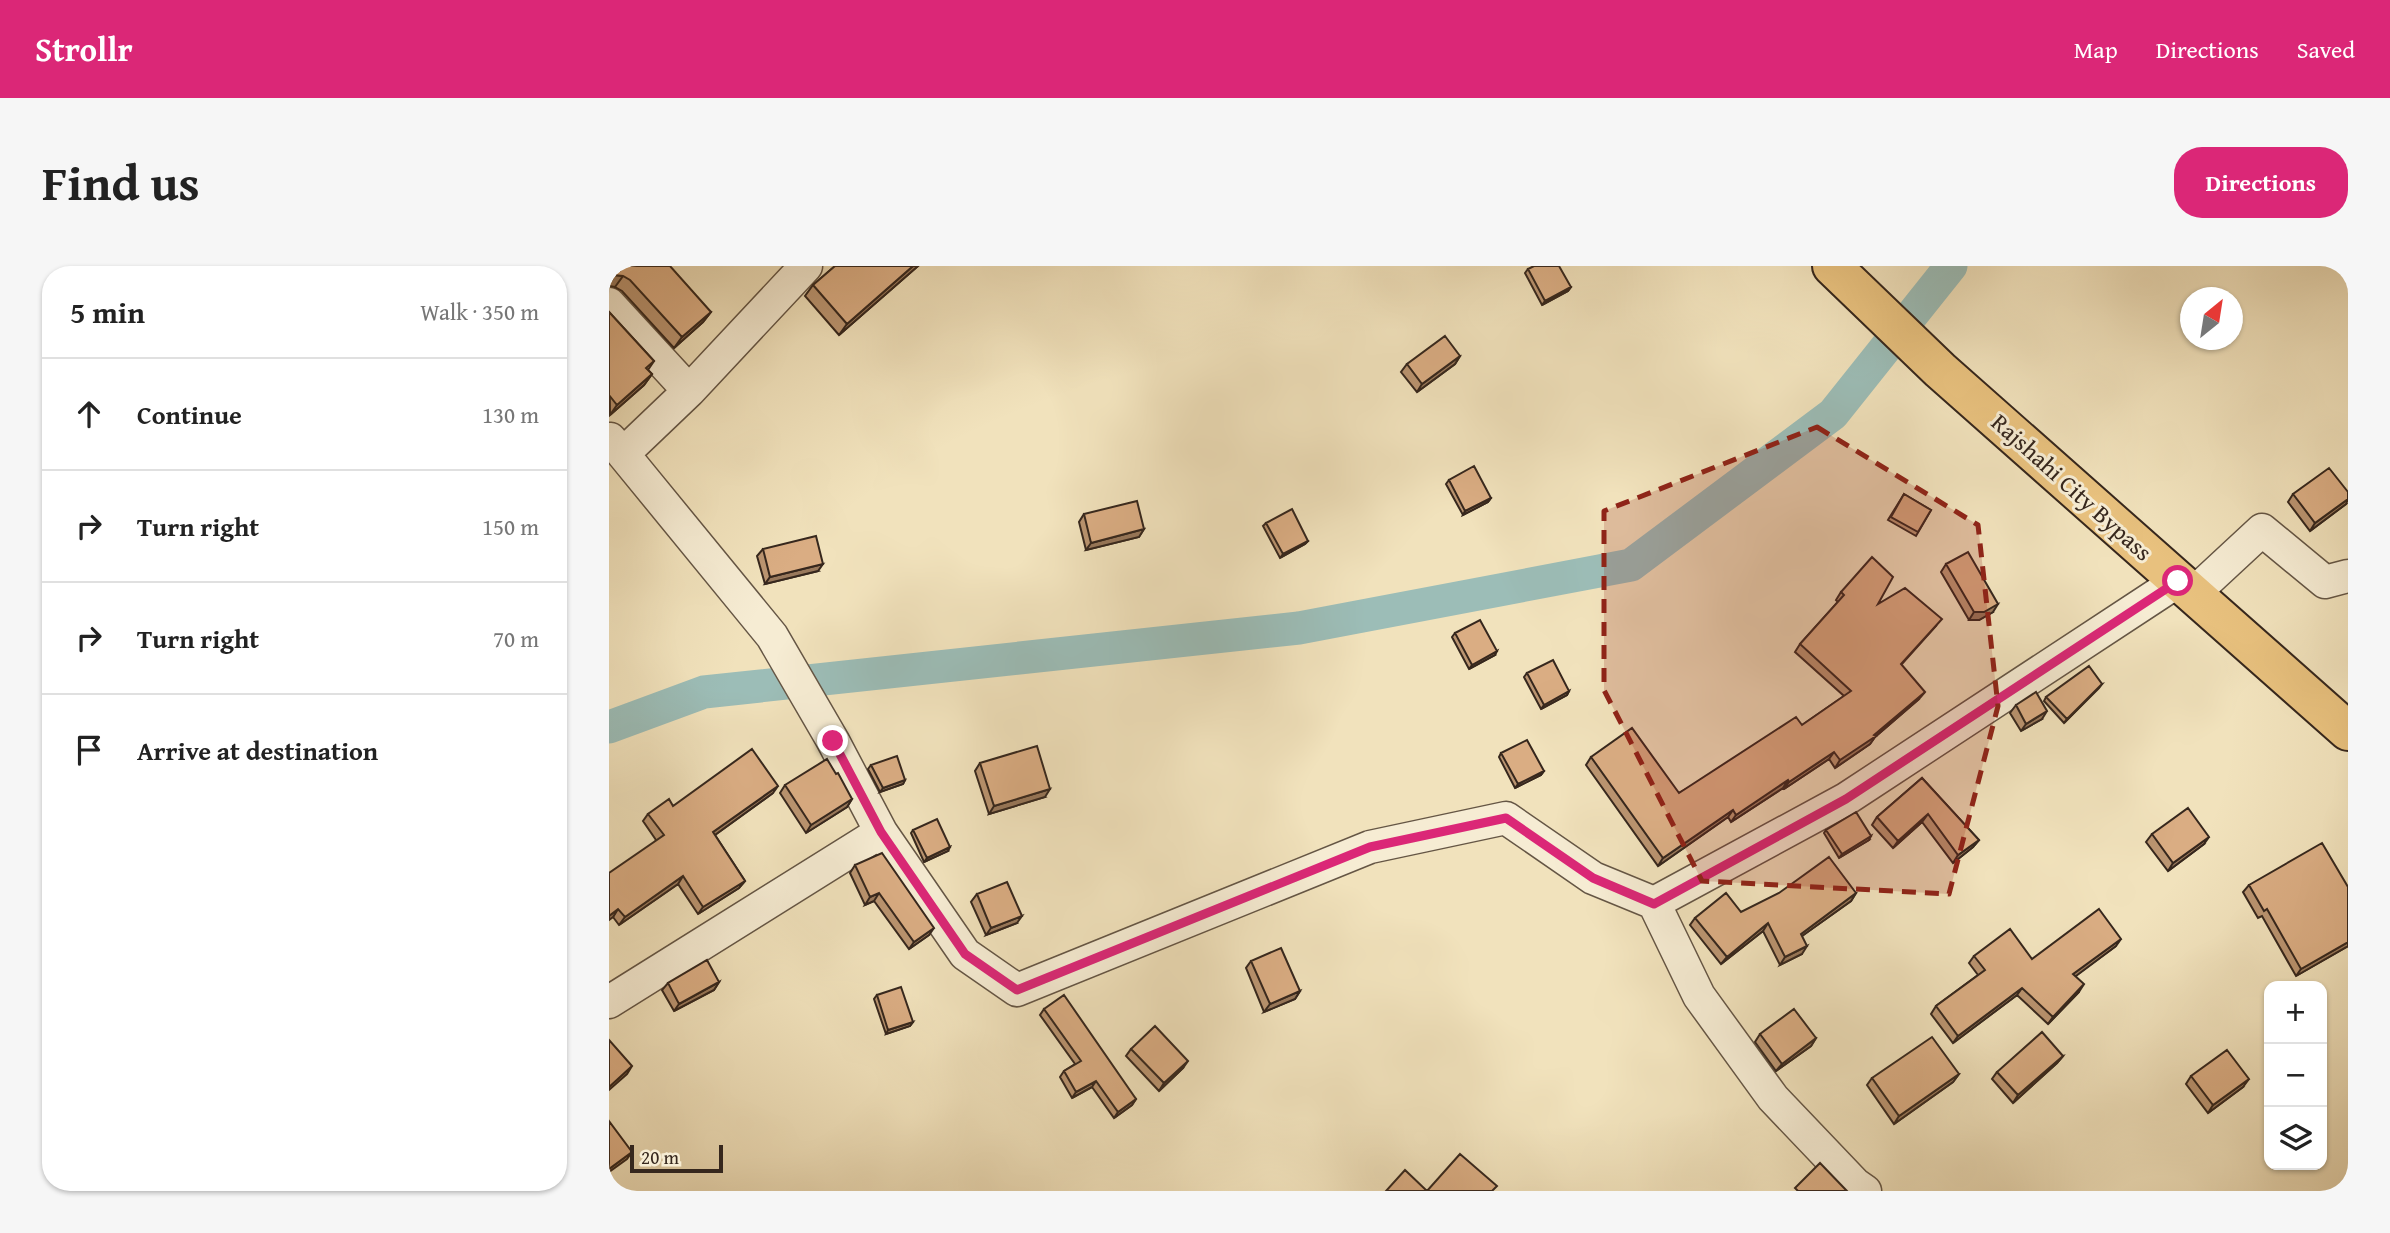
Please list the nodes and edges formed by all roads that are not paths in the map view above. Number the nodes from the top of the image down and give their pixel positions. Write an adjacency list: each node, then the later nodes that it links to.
1 (806, 266): 4 (street)
2 (1832, 266): 7 (highway, Rajshahi City Bypass)
3 (609, 304): 4 (street)
4 (689, 391): 5 (street)
5 (616, 446): 9 (street)
6 (2348, 576): 7 (street)
7 (2186, 588): 8 (highway, Rajshahi City Bypass); 10 (street)
8 (2348, 731)
9 (881, 832): 10 (street); 11 (street)
10 (1654, 904): 12 (street)
11 (609, 1002)
12 (1865, 1191)

